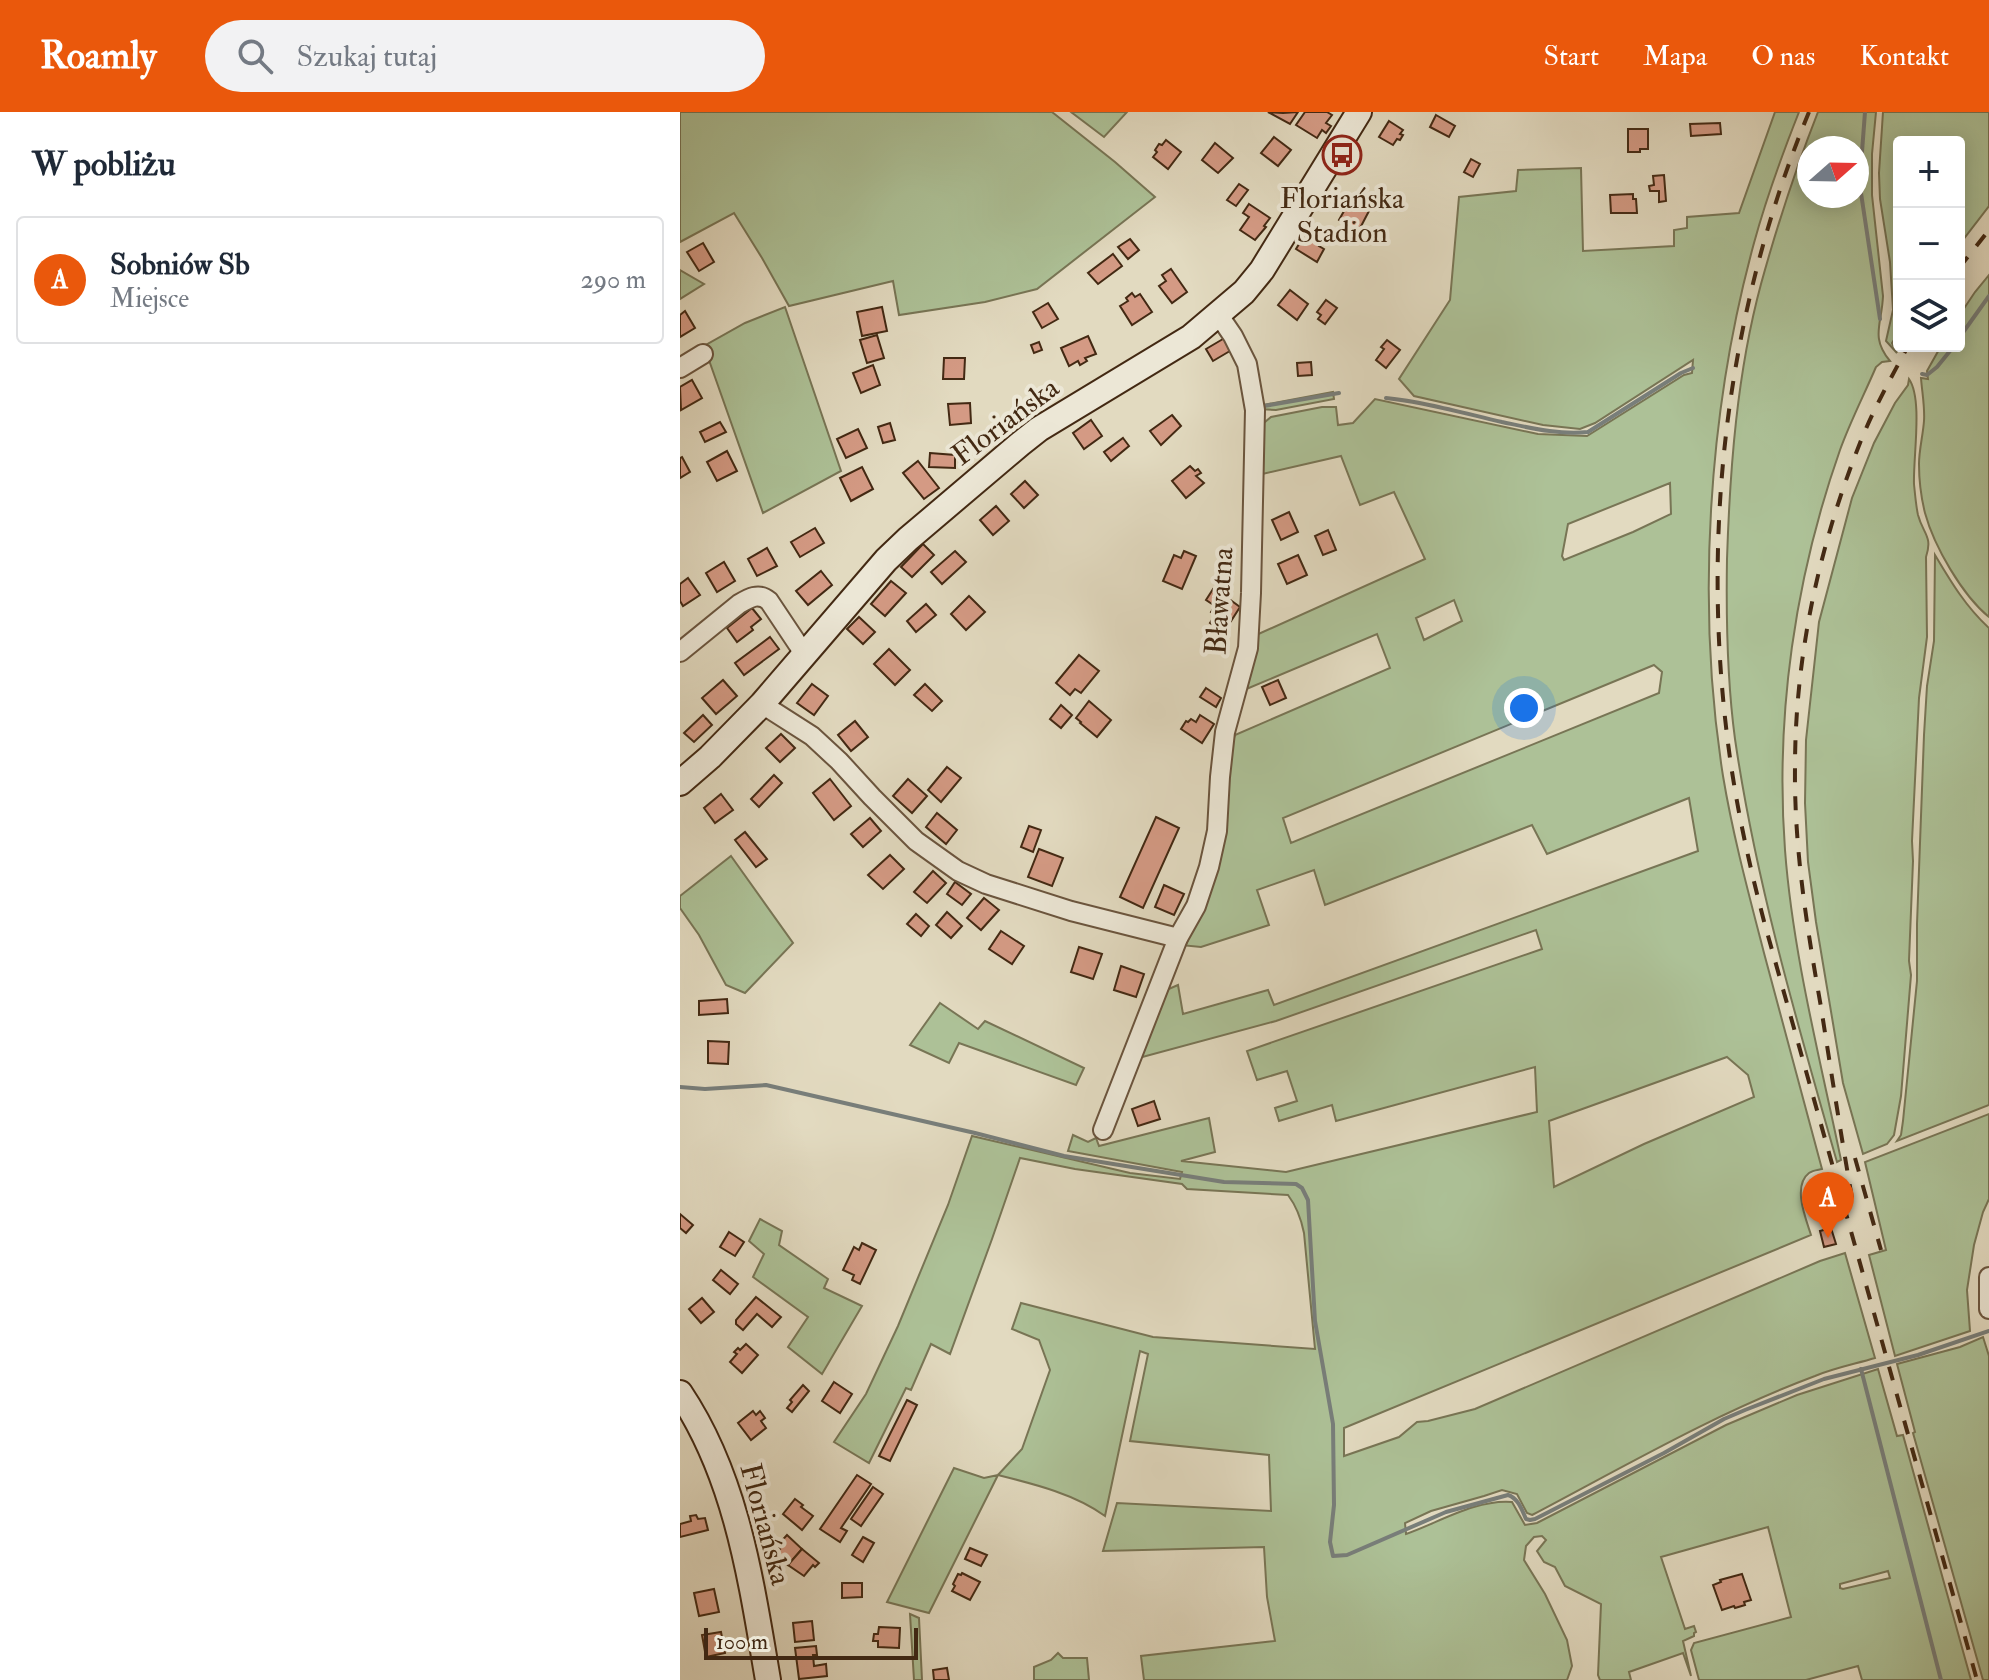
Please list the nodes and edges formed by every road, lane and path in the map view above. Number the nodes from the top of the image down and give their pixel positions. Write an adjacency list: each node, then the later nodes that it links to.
1 (1359, 112): 2 (street, Floriańska)
2 (1218, 314): 6 (street, Floriańska); 9 (street, Bławatna)
3 (703, 354): 4 (street)
4 (680, 368)
5 (680, 652): 6 (street)
6 (805, 655): 7 (street, Floriańska)
7 (762, 704): 8 (street, Floriańska); 9 (street)
8 (680, 783)
9 (1178, 938): 10 (street, Bławatna)
10 (1103, 1130)
11 (1989, 1277): 12 (street)
12 (1989, 1308)
13 (680, 1393): 14 (street, Floriańska)
14 (768, 1680)

